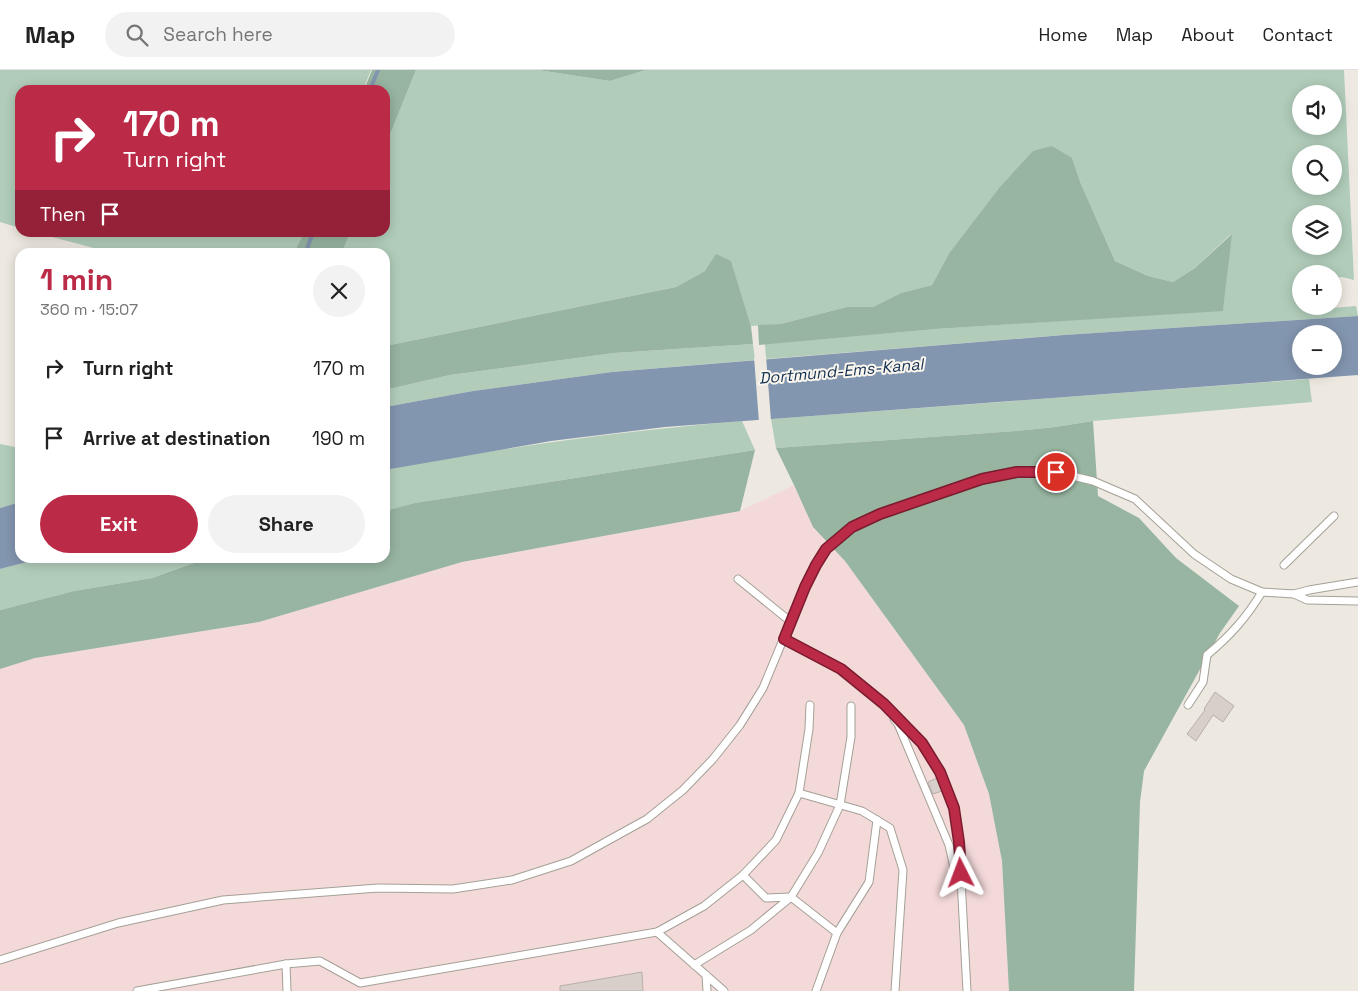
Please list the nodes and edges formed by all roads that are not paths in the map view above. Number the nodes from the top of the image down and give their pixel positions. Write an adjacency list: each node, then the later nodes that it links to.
1 (1334, 516): 2 (lane)
2 (1284, 565)
3 (738, 579): 8 (lane)
4 (1357, 581): 6 (lane)
5 (1262, 592): 6 (lane); 8 (lane); 12 (lane)
6 (1294, 594): 7 (lane)
7 (1358, 601)
8 (791, 622): 9 (lane)
9 (784, 639): 10 (lane); 22 (lane)
10 (884, 704): 19 (lane); 19 (lane)
11 (810, 705): 14 (lane)
12 (1188, 705)
13 (851, 706): 15 (lane)
14 (799, 793): 15 (lane); 17 (lane)
15 (840, 805): 16 (lane); 18 (lane)
16 (877, 820): 21 (lane); 31 (lane)
17 (743, 874): 18 (lane); 20 (lane)
18 (791, 897): 21 (lane); 24 (lane)
19 (963, 905): 32 (lane)
20 (657, 932): 23 (lane); 24 (lane)
21 (837, 933): 30 (lane)
22 (0, 960)
23 (286, 964): 26 (lane); 27 (lane)
24 (694, 965): 25 (lane)
25 (706, 975): 28 (lane); 29 (lane)
26 (137, 991)
27 (287, 991)
28 (707, 991)
29 (724, 991)
30 (816, 991)
31 (895, 991)
32 (967, 991)

